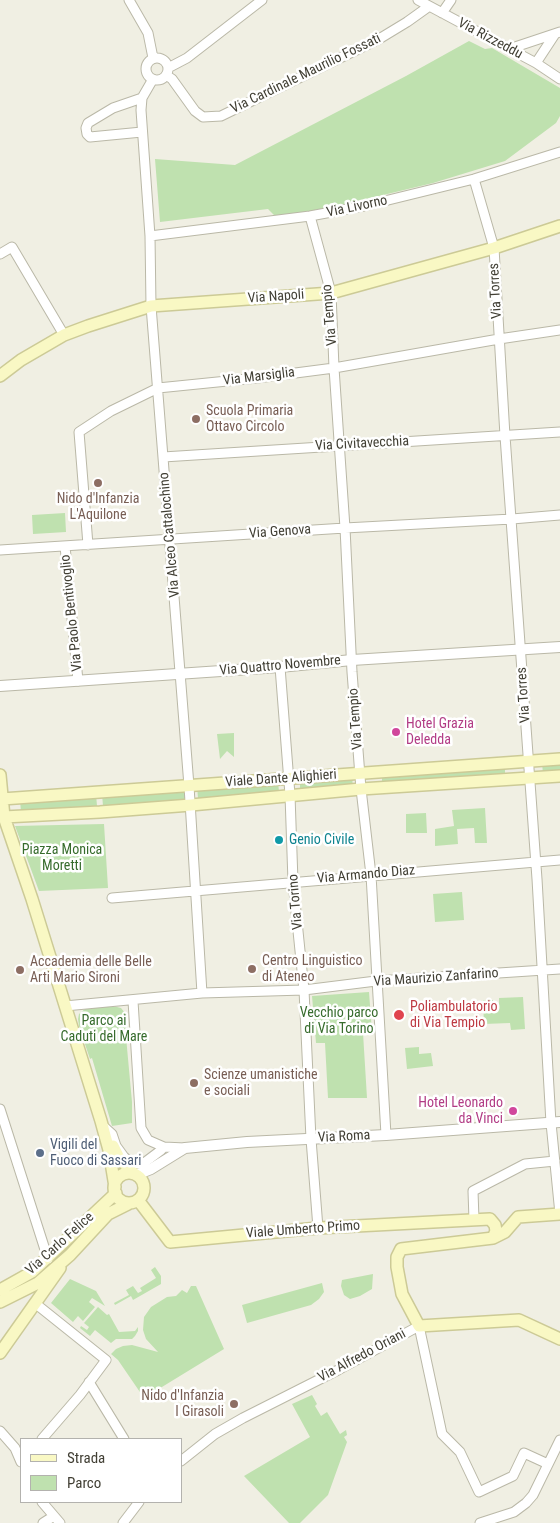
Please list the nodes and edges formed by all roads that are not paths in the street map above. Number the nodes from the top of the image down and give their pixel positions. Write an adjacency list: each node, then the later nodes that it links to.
1 (129, 0): 9 (street)
2 (262, 0): 11 (street)
3 (418, 0): 5 (street, Via Rizzeddu)
4 (451, 0): 6 (street)
5 (428, 7): 6 (street, Via Rizzeddu); 11 (street, Via Cardinale Maurilio Fossati)
6 (442, 13): 8 (street, Via Rizzeddu)
7 (558, 33): 8 (street); 10 (street)
8 (509, 49): 10 (street, Via Rizzeddu)
9 (153, 58): 11 (street); 12 (street)
10 (536, 63): 13 (street, Via Rizzeddu)
11 (167, 71): 12 (street)
12 (153, 79): 14 (street)
13 (560, 79)
14 (142, 98): 15 (street, Via Alceo Cattalochino); 15 (street)
15 (142, 132): 20 (street, Via Alceo Cattalochino)
16 (560, 152): 17 (street, Via Livorno)
17 (474, 179): 18 (street, Via Livorno); 21 (street, Via Torres)
18 (310, 216): 20 (street, Via Livorno); 23 (street, Via Tempio)
19 (560, 226): 21 (main road, Via Napoli)
20 (150, 236): 24 (street, Via Alceo Cattalochino)
21 (494, 248): 23 (main road, Via Napoli); 27 (street, Via Torres)
22 (0, 254): 26 (street)
23 (331, 293): 24 (main road, Via Napoli); 28 (street, Via Tempio)
24 (151, 306): 26 (main road, Via Napoli); 30 (street, Via Alceo Cattalochino)
25 (560, 330): 27 (street, Via Marsiglia)
26 (64, 336): 29 (main road, Via Napoli)
27 (499, 339): 28 (street, Via Marsiglia); 32 (street, Via Torres)
28 (334, 368): 30 (street, Via Marsiglia); 33 (street, Via Tempio)
29 (0, 376)
30 (158, 388): 34 (street, Via Alceo Cattalochino); 39 (street, Via Marsiglia)
31 (560, 432): 32 (street, Via Civitavecchia)
32 (505, 436): 33 (street, Via Civitavecchia); 36 (street, Via Torres)
33 (340, 445): 34 (street, Via Civitavecchia); 37 (street, Via Tempio)
34 (163, 457): 38 (street, Via Alceo Cattalochino)
35 (560, 515): 36 (street, Via Genova)
36 (512, 519): 37 (street, Via Genova); 43 (street, Via Torres)
37 (345, 528): 38 (street, Via Genova); 44 (street, Via Tempio)
38 (171, 539): 39 (street, Via Genova); 46 (street, Via Alceo Cattalochino)
39 (88, 545): 40 (street, Via Genova)
40 (65, 546): 41 (street, Via Genova); 47 (street, Via Paolo Bentivoglio)
41 (0, 550)
42 (560, 647): 43 (street, Via Quattro Novembre)
43 (521, 650): 44 (street, Via Quattro Novembre); 50 (street, Via Torres)
44 (352, 660): 45 (street, Via Quattro Novembre); 51 (street, Via Tempio)
45 (280, 667): 46 (street, Via Quattro Novembre); 54 (street, Via Torino)
46 (180, 673): 47 (street, Via Quattro Novembre); 56 (street, Via Alceo Cattalochino)
47 (78, 681): 48 (street, Via Quattro Novembre)
48 (0, 686)
49 (560, 759): 50 (main road, Viale Dante Alighieri)
50 (528, 760): 51 (main road, Viale Dante Alighieri); 55 (street, Via Torres)
51 (360, 774): 54 (main road, Viale Dante Alighieri); 57 (street, Via Tempio)
52 (0, 775): 60 (main road)
53 (560, 776): 55 (main road, Viale Dante Alighieri)
54 (289, 778): 56 (main road, Viale Dante Alighieri); 59 (street, Via Torino)
55 (529, 778): 57 (main road, Viale Dante Alighieri); 65 (street, Via Torres)
56 (189, 786): 58 (main road, Viale Dante Alighieri); 61 (street, Via Alceo Cattalochino)
57 (361, 789): 59 (main road, Viale Dante Alighieri); 66 (street, Via Tempio)
58 (99, 792): 60 (main road, Viale Dante Alighieri); 62 (main road)
59 (290, 795): 61 (main road, Viale Dante Alighieri); 67 (street, Via Torino)
60 (2, 799): 63 (main road)
61 (191, 805): 62 (main road, Viale Dante Alighieri); 68 (street, Via Alceo Cattalochino)
62 (100, 812): 63 (main road, Viale Dante Alighieri)
63 (4, 817): 76 (main road)
64 (560, 860): 65 (street, Via Armando Diaz)
65 (536, 861): 66 (street, Via Armando Diaz); 71 (street, Via Torres)
66 (371, 875): 67 (street, Via Armando Diaz); 72 (street, Via Tempio)
67 (293, 882): 68 (street, Via Armando Diaz); 73 (street, Via Torino)
68 (196, 891): 69 (street, Via Armando Diaz); 74 (street, Via Alceo Cattalochino)
69 (112, 898)
70 (560, 969): 71 (street, Via Maurizio Zanfarino)
71 (542, 970): 72 (street, Via Maurizio Zanfarino); 78 (street, Via Torres)
72 (376, 982): 73 (street, Via Maurizio Zanfarino); 80 (street, Via Tempio)
73 (304, 990): 74 (street, Via Maurizio Zanfarino); 81 (street, Via Torino)
74 (202, 993): 75 (street, Via Maurizio Zanfarino)
75 (133, 1001): 76 (street, Via Maurizio Zanfarino); 82 (street)
76 (65, 1006): 79 (main road)
77 (0, 1109): 93 (street)
78 (555, 1123): 80 (street, Via Roma); 84 (street, Via Torres)
79 (102, 1124): 82 (street); 85 (main road); 86 (main road)
80 (386, 1135): 81 (street, Via Roma)
81 (311, 1139): 83 (street, Via Roma); 90 (street, Via Torino)
82 (164, 1147): 83 (street)
83 (185, 1148): 85 (street, Via Roma)
84 (555, 1160): 88 (street, Via Torres); 89 (street)
85 (135, 1174): 86 (main road); 87 (main road)
86 (115, 1190): 87 (main road); 93 (main road, Via Carlo Felice)
87 (134, 1201): 90 (main road, Viale Umberto Primo); 92 (main road)
88 (560, 1214): 91 (main road)
89 (474, 1220): 90 (main road, Viale Umberto Primo); 91 (main road, Viale Umberto Primo)
90 (318, 1228)
91 (493, 1238): 97 (main road, Via Alfredo Oriani)
92 (70, 1254): 95 (main road, Via Carlo Felice); 96 (main road)
93 (48, 1258): 94 (main road, Via Carlo Felice)
94 (0, 1290)
95 (0, 1302)
96 (36, 1304): 99 (main road); 100 (street)
97 (419, 1326): 98 (main road); 106 (street, Via Alfredo Oriani); 107 (street)
98 (560, 1339)
99 (0, 1353)
100 (89, 1382): 102 (street); 103 (street)
101 (0, 1431): 105 (street)
102 (43, 1438)
103 (123, 1438)
104 (560, 1440): 107 (street)
105 (20, 1460)
106 (182, 1460)
107 (548, 1464): 113 (street)
108 (43, 1503): 110 (street)
109 (138, 1503): 111 (street)
110 (57, 1519): 112 (street)
111 (127, 1521)
112 (43, 1523)
113 (480, 1523)

